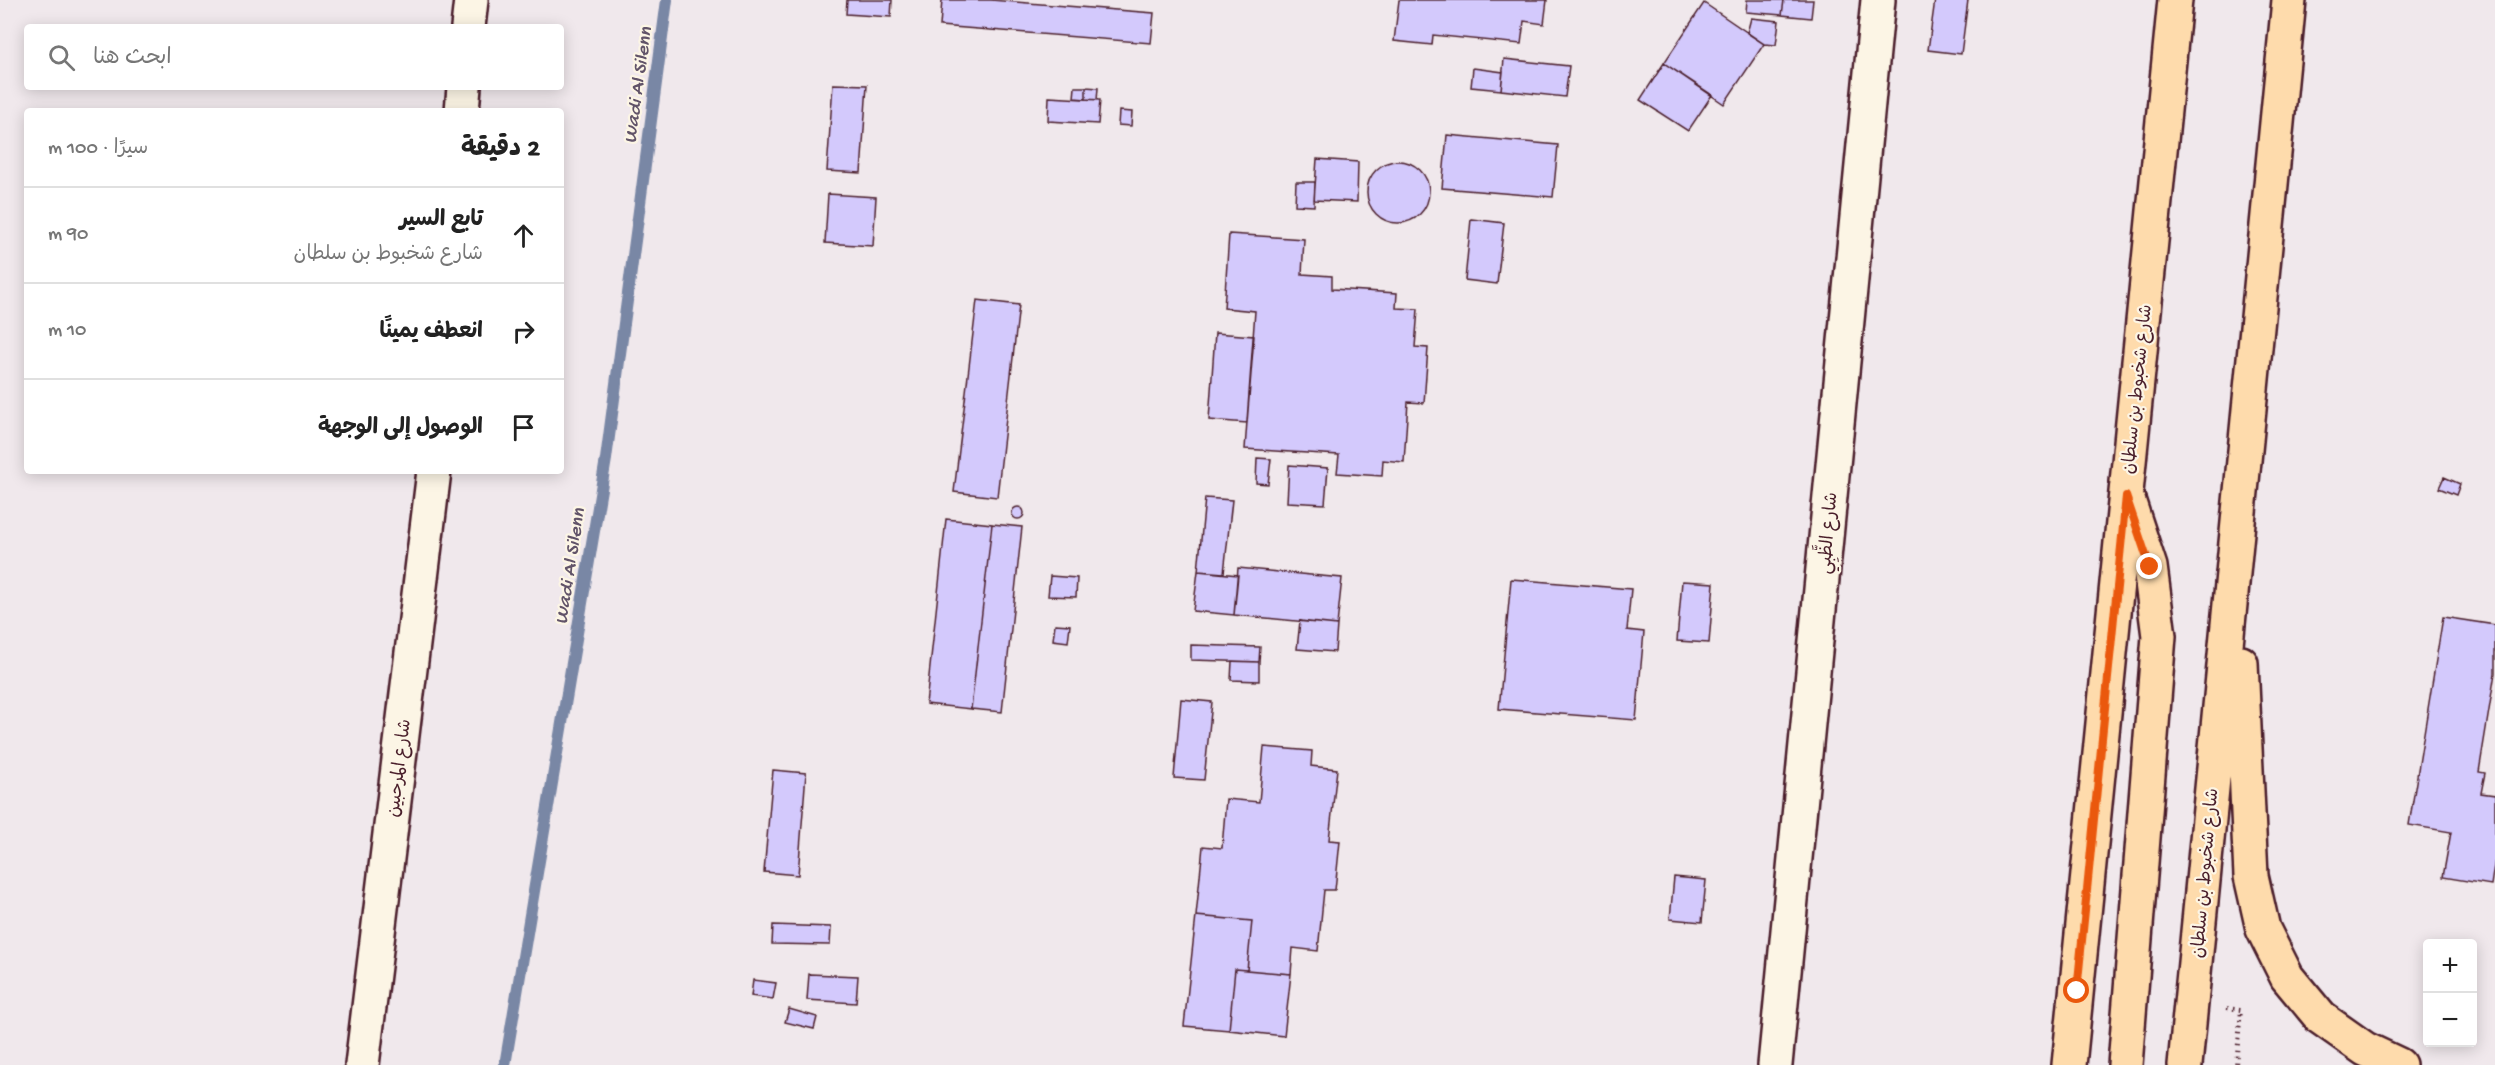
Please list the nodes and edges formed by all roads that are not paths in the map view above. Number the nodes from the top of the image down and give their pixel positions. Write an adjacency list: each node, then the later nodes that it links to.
1 (471, 0): 5 (street)
2 (1878, 0): 12 (street, شارع الظَّبِي)
3 (2175, 0): 9 (main road, شارع شخبوط بن سلطان)
4 (2289, 0): 10 (main road, شارع شخبوط بن سلطان)
5 (468, 24)
6 (464, 90): 7 (street)
7 (462, 108)
8 (434, 474): 11 (street, شارع المرحبين)
9 (2126, 496): 13 (main road, شارع شخبوط بن سلطان); 14 (main road)
10 (2235, 552): 15 (main road, شارع شخبوط بن سلطان); 16 (main road)
11 (362, 1065)
12 (1775, 1065)
13 (2069, 1065)
14 (2125, 1065)
15 (2185, 1065)
16 (2399, 1065)

